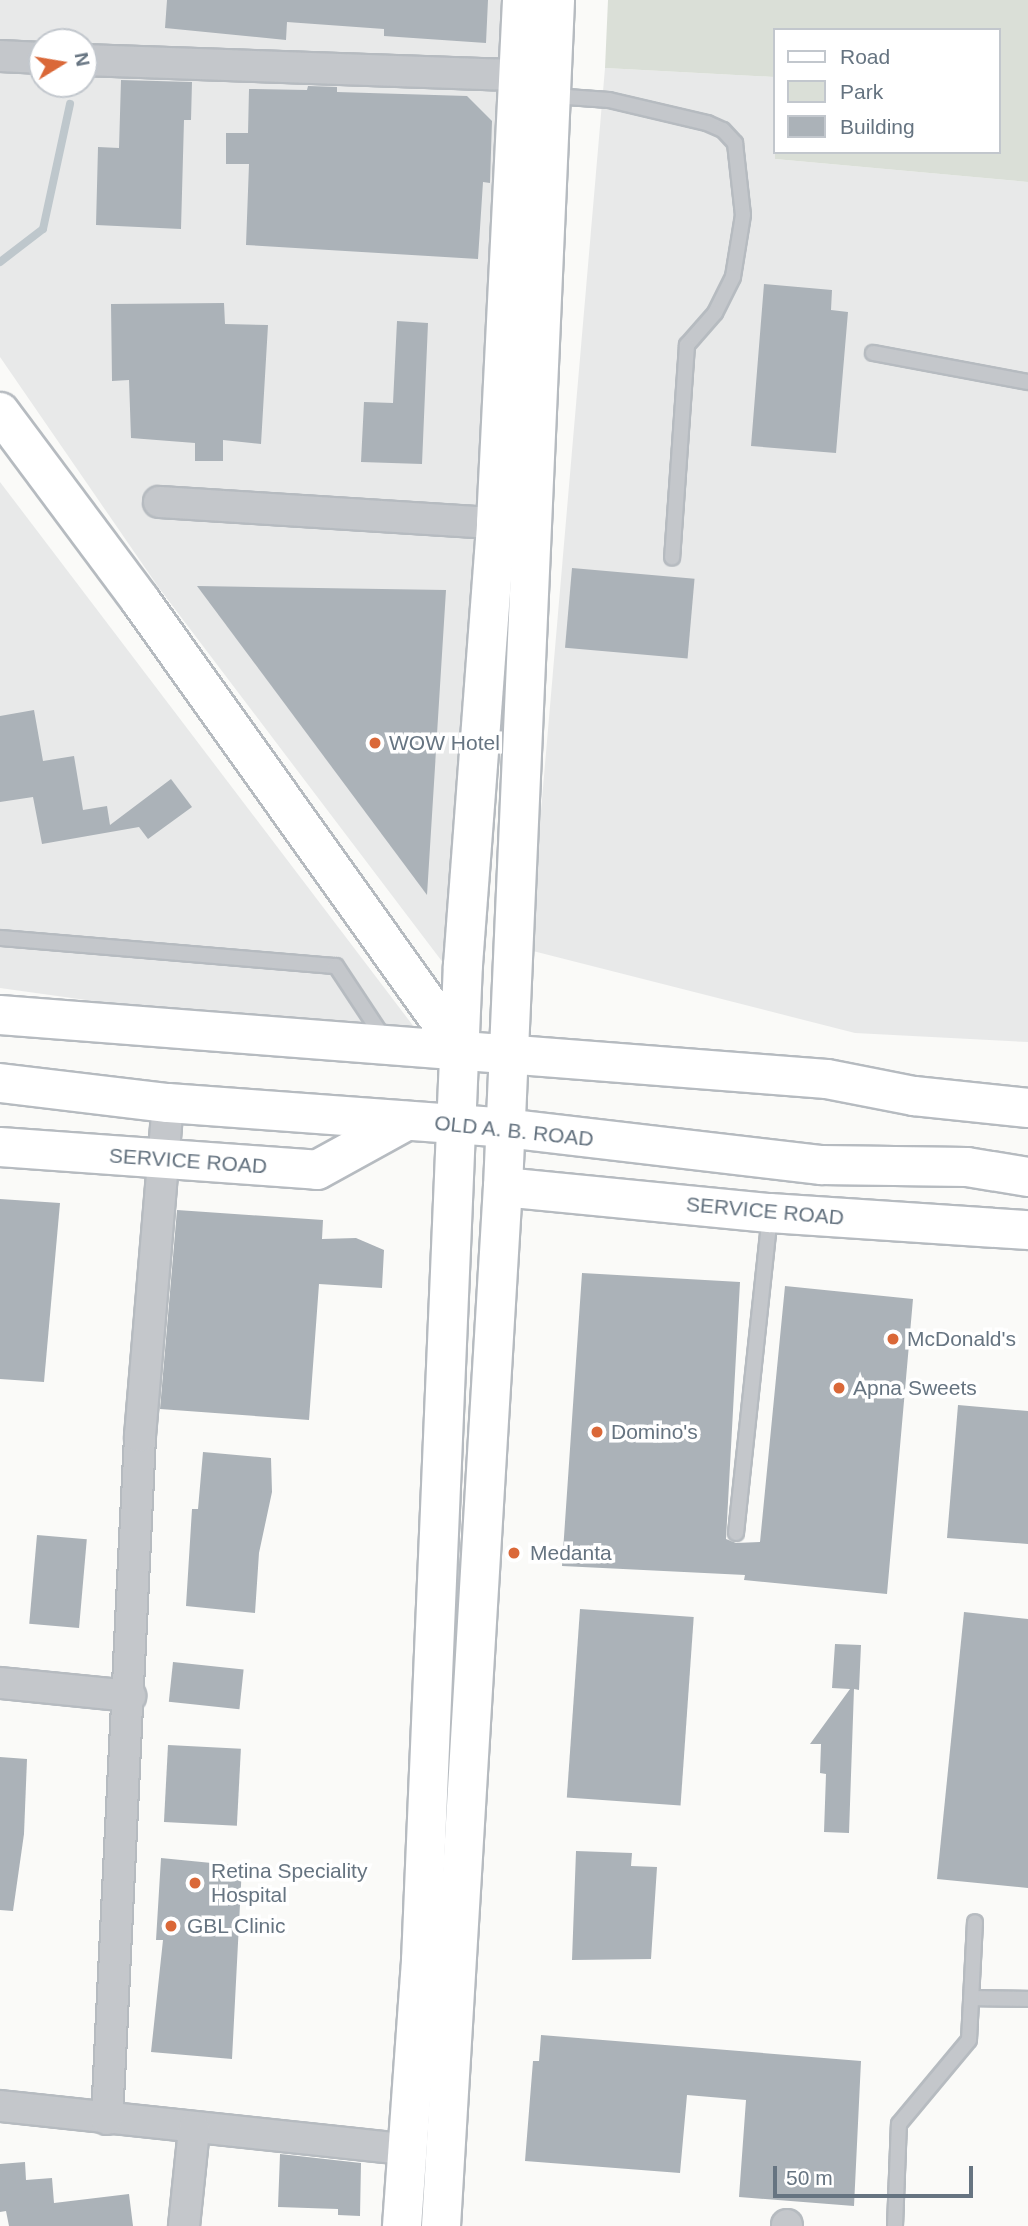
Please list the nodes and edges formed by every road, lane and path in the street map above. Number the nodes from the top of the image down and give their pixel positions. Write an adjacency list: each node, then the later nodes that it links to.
1 (522, 0): 6 (street)
2 (555, 0): 7 (street)
3 (0, 56): 4 (street)
4 (28, 57)
5 (98, 60): 6 (street)
6 (518, 75): 12 (street)
7 (551, 95): 13 (lane); 18 (street)
8 (873, 353): 9 (lane)
9 (1028, 382)
10 (0, 412): 17 (street)
11 (159, 502): 12 (street)
12 (496, 523): 17 (street)
13 (672, 557)
14 (0, 938): 16 (lane)
15 (0, 1015): 16 (street)
16 (388, 1045): 17 (street)
17 (461, 1050): 18 (street); 23 (street)
18 (509, 1056): 21 (street); 24 (street)
19 (0, 1083): 20 (street, OLD A. B. ROAD)
20 (168, 1103): 22 (street, OLD A. B. ROAD); 26 (street)
21 (1028, 1108)
22 (406, 1121): 23 (street, OLD A. B. ROAD); 26 (street, SERVICE ROAD)
23 (456, 1124): 24 (street, OLD A. B. ROAD); 40 (street)
24 (505, 1128): 27 (street, OLD A. B. ROAD); 28 (street)
25 (0, 1147): 26 (street, SERVICE ROAD)
26 (162, 1160): 33 (street)
27 (1028, 1177)
28 (503, 1187): 29 (street, SERVICE ROAD); 40 (street)
29 (771, 1213): 30 (street, SERVICE ROAD); 31 (lane)
30 (1028, 1230)
31 (736, 1533)
32 (0, 1683): 33 (street)
33 (130, 1696): 38 (street)
34 (975, 1922): 35 (lane)
35 (973, 1998): 36 (lane); 44 (lane)
36 (1028, 1999)
37 (0, 2106): 38 (street)
38 (107, 2119): 39 (street)
39 (194, 2129): 40 (street); 41 (street)
40 (427, 2151): 42 (street); 43 (street)
41 (184, 2226)
42 (402, 2226)
43 (441, 2226)
44 (895, 2226)

